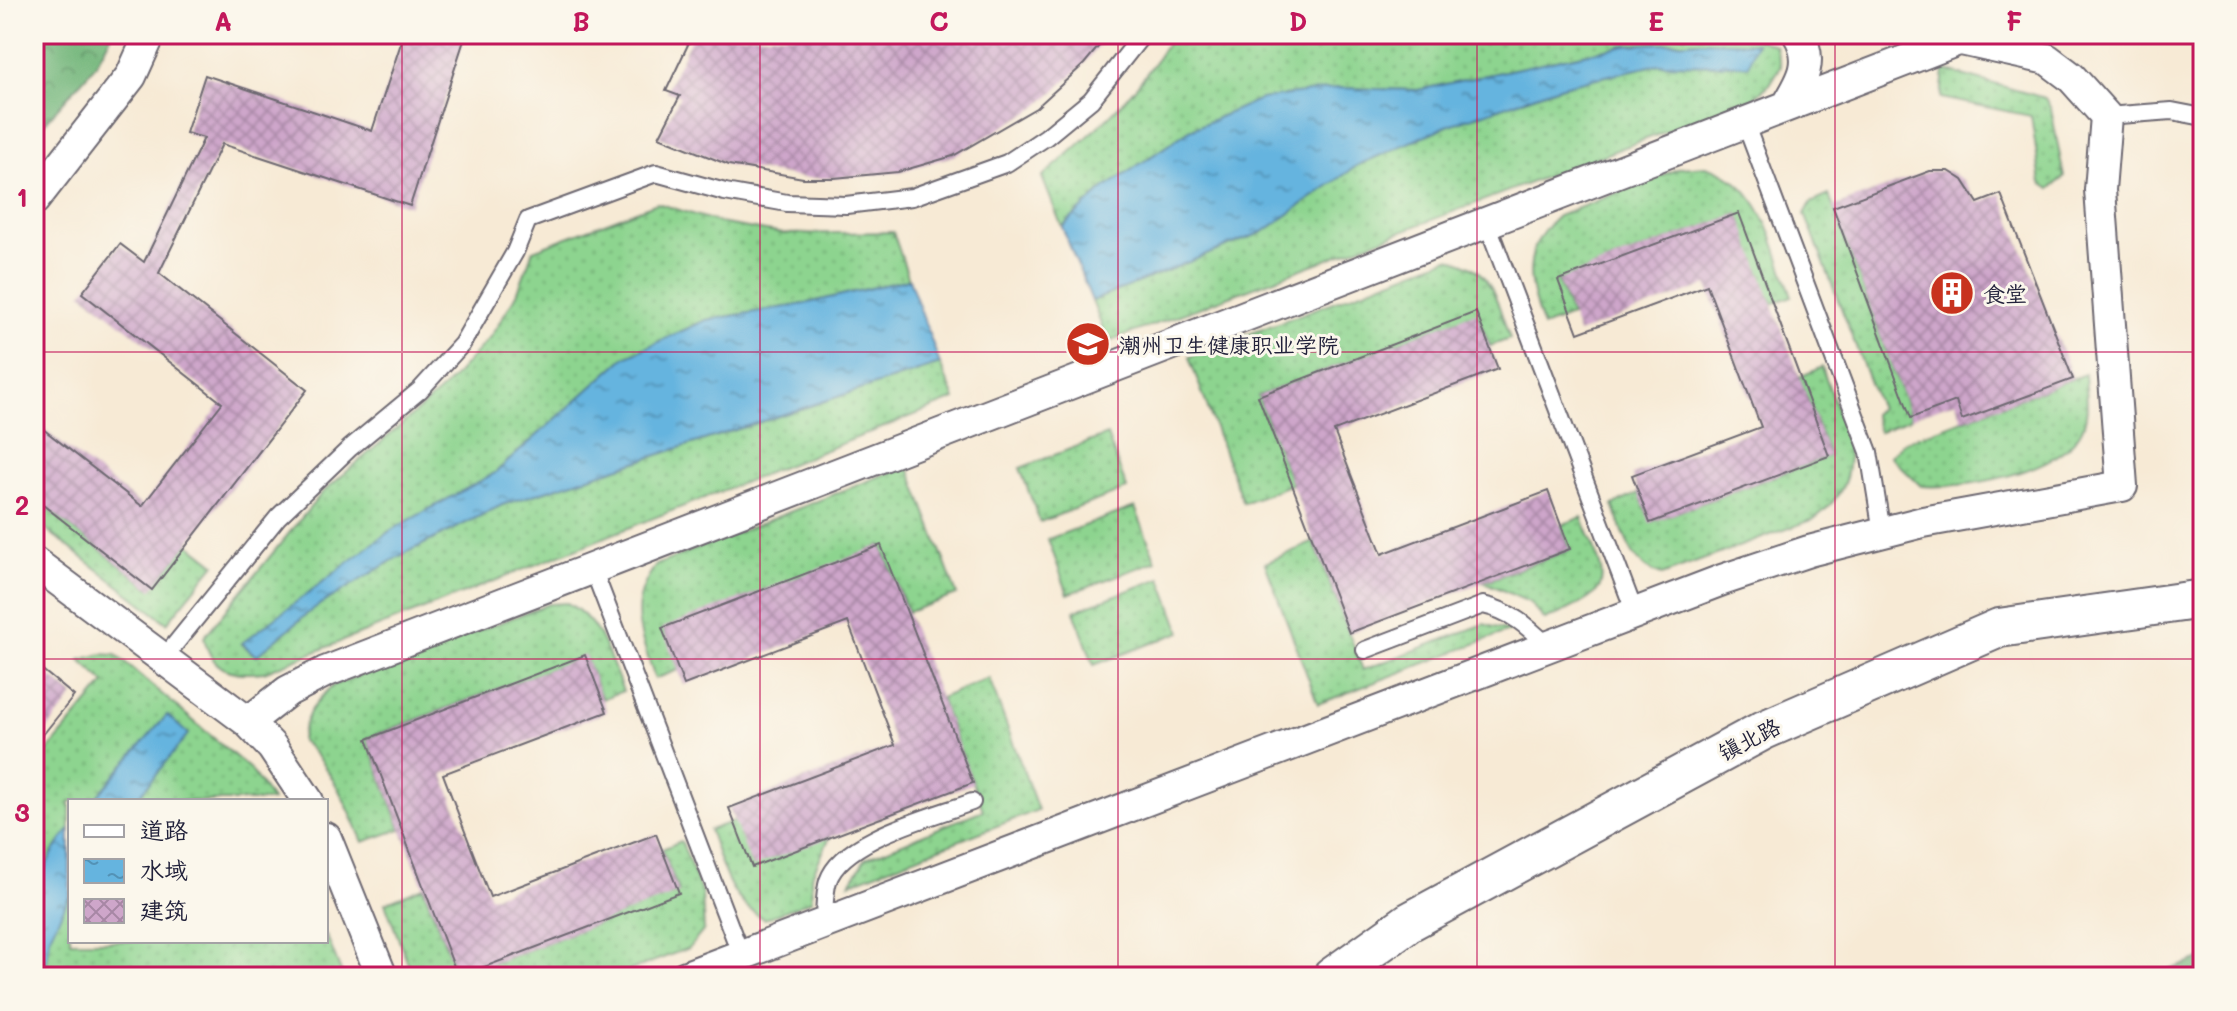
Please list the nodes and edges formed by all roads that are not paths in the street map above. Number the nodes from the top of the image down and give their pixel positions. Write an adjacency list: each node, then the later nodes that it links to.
1 (150, 34): 9 (street)
2 (1143, 34): 18 (lane)
3 (1798, 34): 5 (street)
4 (1948, 36): 5 (street); 6 (street)
5 (1787, 106): 8 (street)
6 (2106, 116): 7 (lane); 11 (street)
7 (2203, 117)
8 (1745, 123): 10 (street); 11 (lane)
9 (34, 200)
10 (1487, 223): 13 (street); 15 (lane)
11 (1882, 532): 15 (street)
12 (34, 562): 18 (street)
13 (593, 569): 19 (street); 24 (lane)
14 (2203, 599): 27 (street, 镇北路)
15 (1635, 613): 16 (street)
16 (1548, 646): 17 (lane); 23 (street)
17 (1365, 650)
18 (163, 659): 19 (street)
19 (248, 722): 20 (street)
20 (307, 799)
21 (972, 802): 23 (lane)
22 (328, 843): 25 (street)
23 (823, 925): 24 (street)
24 (741, 955): 26 (street)
25 (382, 977)
26 (684, 977)
27 (1332, 977)

